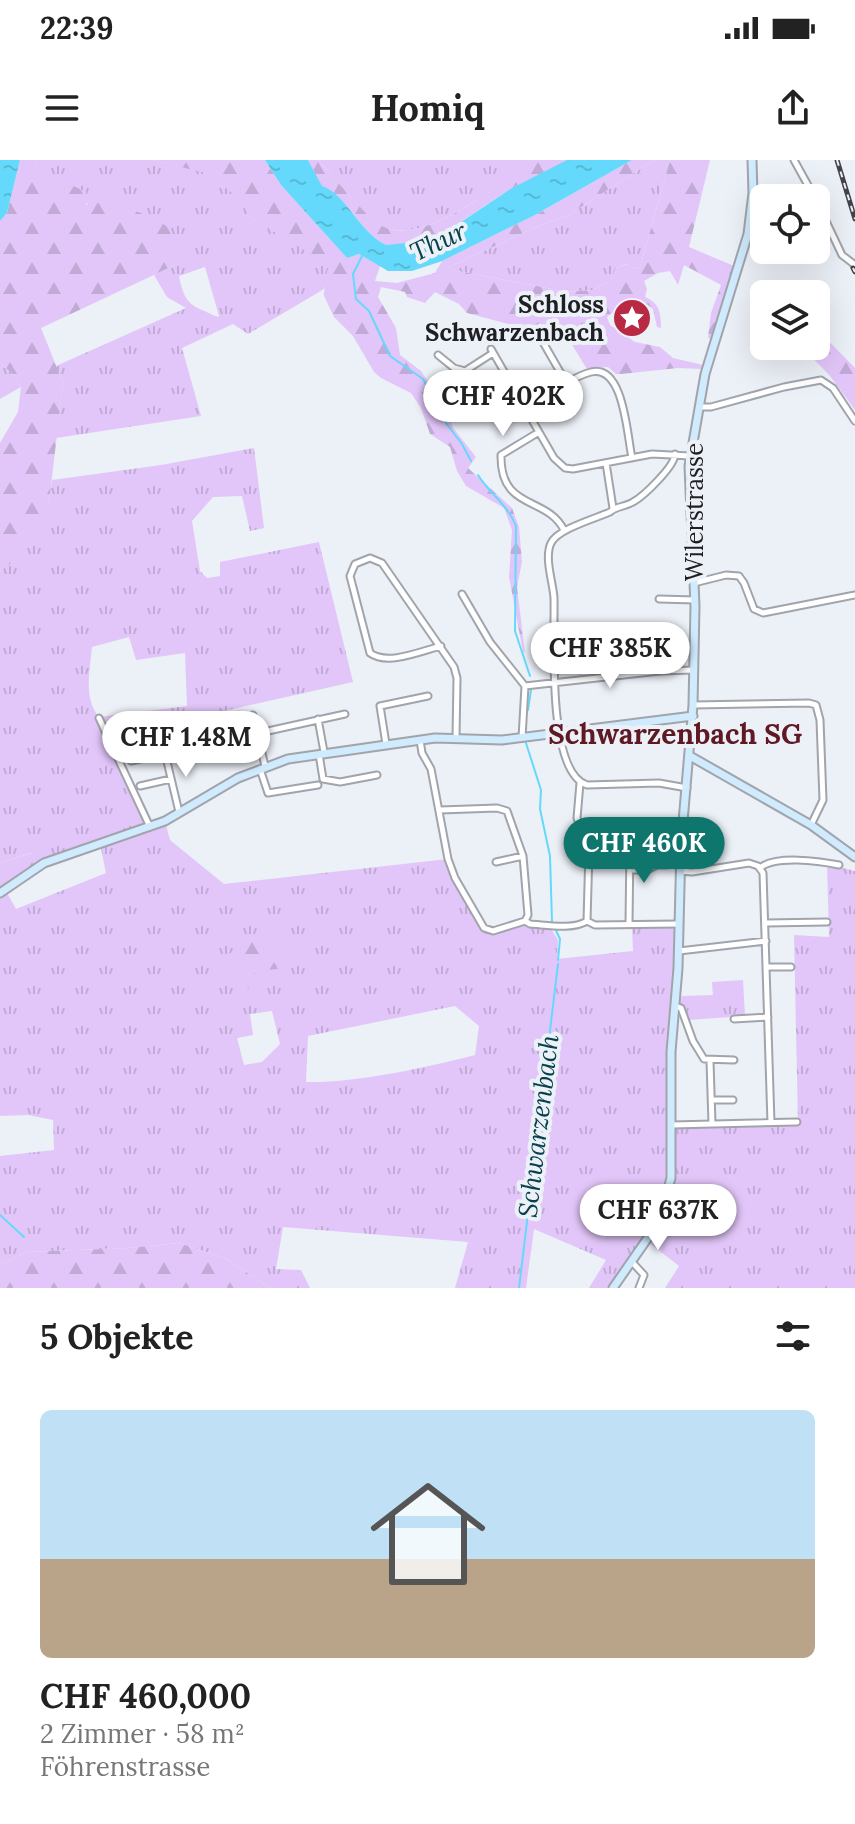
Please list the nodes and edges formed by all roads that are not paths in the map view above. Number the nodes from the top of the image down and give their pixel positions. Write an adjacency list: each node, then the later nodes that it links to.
1 (752, 160): 9 (main road, Wilerstrasse)
2 (794, 160): 3 (street)
3 (808, 184)
4 (830, 229): 5 (street)
5 (855, 265)
6 (540, 337): 8 (street)
7 (438, 355): 10 (street)
8 (567, 384): 10 (street); 15 (street)
9 (698, 407): 11 (street); 14 (main road, Wilerstrasse)
10 (525, 409): 12 (street)
11 (855, 421)
12 (539, 432): 16 (street); 18 (street)
13 (675, 454): 14 (street); 15 (street); 17 (street)
14 (690, 456): 19 (main road, Wilerstrasse)
15 (632, 458): 16 (street)
16 (606, 463): 17 (street)
17 (613, 508): 18 (street)
18 (564, 530): 26 (street)
19 (694, 583): 21 (street); 23 (main road, Wilerstrasse)
20 (462, 594): 27 (street)
21 (855, 595)
22 (659, 599): 23 (street)
23 (695, 600): 25 (main road, Wilerstrasse)
24 (441, 646): 24 (street); 37 (street)
25 (694, 670): 26 (street); 29 (main road, Wilerstrasse)
26 (555, 682): 27 (street); 36 (street)
27 (525, 686): 38 (street)
28 (428, 696): 40 (street)
29 (693, 705): 32 (main road, Wilerstrasse); 55 (street)
30 (345, 714): 34 (street)
31 (253, 715): 46 (street)
32 (693, 716): 36 (main road); 44 (main road, Wilerstrasse)
33 (99, 718): 56 (street)
34 (318, 719): 35 (street); 43 (street)
35 (268, 731)
36 (560, 733): 38 (main road); 49 (street)
37 (456, 738): 38 (main road); 39 (main road)
38 (522, 738)
39 (420, 740): 40 (main road); 53 (street)
40 (386, 744): 43 (main road)
41 (191, 748): 42 (street)
42 (165, 753): 45 (street); 48 (street)
43 (322, 753): 46 (main road); 47 (street)
44 (690, 756): 52 (main road, Wilerstrasse); 55 (main road)
45 (131, 761)
46 (262, 767): 50 (street); 54 (main road)
47 (377, 775)
48 (171, 779): 51 (street); 54 (street)
49 (580, 783): 52 (street); 68 (street)
50 (318, 785)
51 (140, 786)
52 (687, 788): 65 (main road, Wilerstrasse)
53 (440, 810): 58 (street); 67 (street)
54 (180, 813): 56 (main road)
55 (811, 825): 59 (main road)
56 (150, 827): 66 (main road)
57 (630, 844): 64 (street)
58 (523, 856): 60 (street); 67 (street)
59 (855, 857)
60 (496, 862)
61 (667, 865): 64 (street)
62 (839, 865): 63 (street)
63 (760, 868): 65 (street); 70 (street)
64 (630, 870): 71 (street)
65 (680, 871): 72 (main road, Wilerstrasse)
66 (0, 893)
67 (525, 921): 68 (street)
68 (587, 921): 71 (street)
69 (827, 922): 70 (street)
70 (766, 923): 73 (street)
71 (629, 924): 72 (street)
72 (679, 924): 74 (main road, Wilerstrasse)
73 (766, 941): 74 (street); 75 (street)
74 (679, 951): 77 (main road, Wilerstrasse)
75 (767, 967): 76 (street); 78 (street)
76 (791, 967)
77 (675, 1006): 80 (street); 87 (main road, Wilerstrasse)
78 (768, 1017): 79 (street); 85 (street)
79 (734, 1019)
80 (707, 1060): 81 (street); 82 (street)
81 (734, 1060)
82 (712, 1100): 83 (street); 86 (street)
83 (733, 1100)
84 (797, 1122): 85 (street)
85 (771, 1123): 86 (street)
86 (712, 1124): 87 (street)
87 (672, 1125): 88 (main road, Wilerstrasse)
88 (632, 1262): 89 (main road, Wilerstrasse); 90 (street)
89 (613, 1288)
90 (639, 1288)

